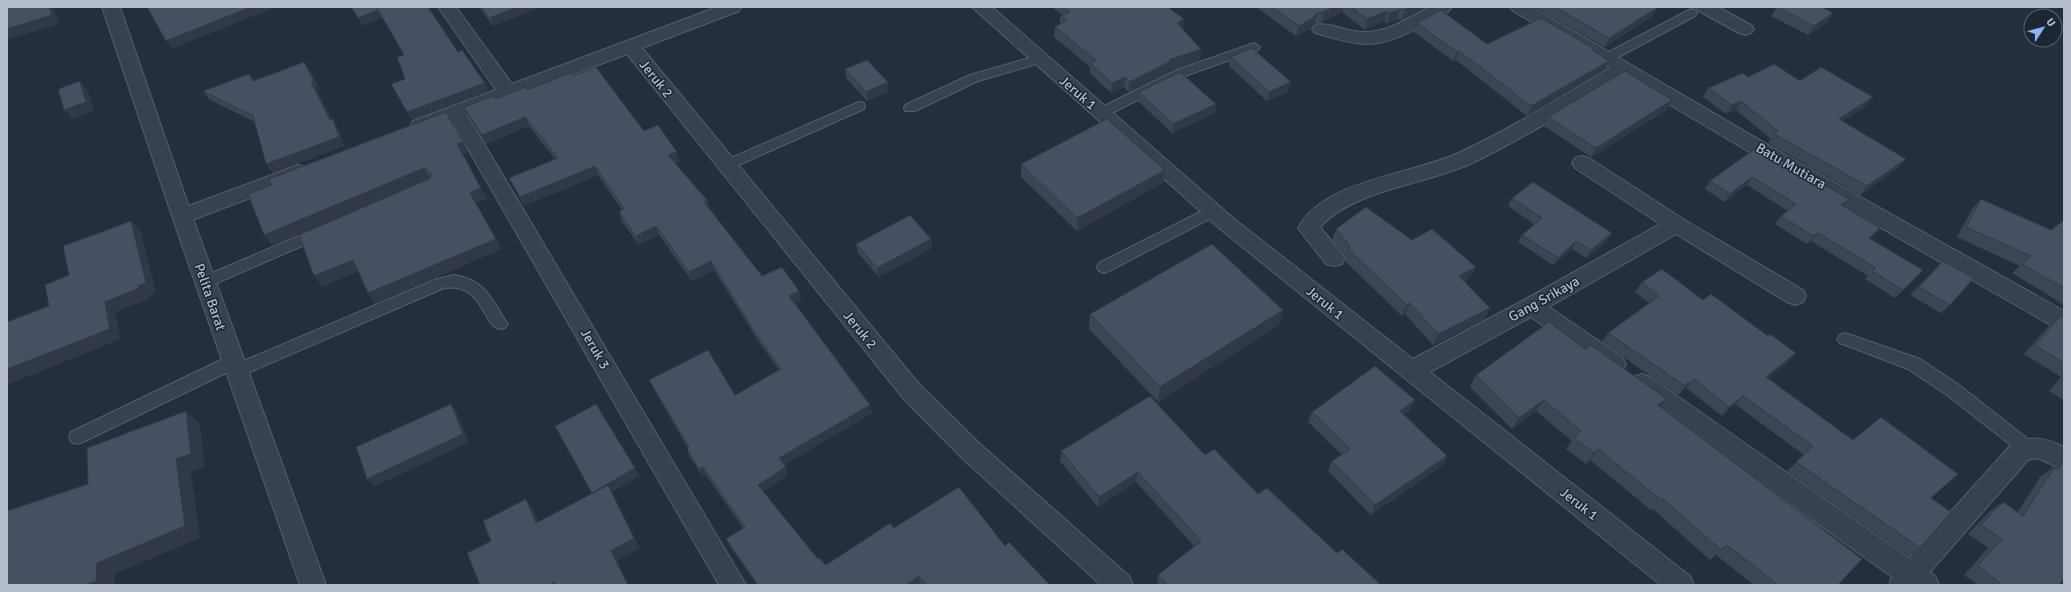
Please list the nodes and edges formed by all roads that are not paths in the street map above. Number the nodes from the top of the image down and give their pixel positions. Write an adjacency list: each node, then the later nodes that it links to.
1 (111, 7): 25 (street, Pelita Barat)
2 (447, 7): 15 (street)
3 (733, 7): 10 (street)
4 (981, 7): 13 (street, Jeruk 1)
5 (1443, 7): 9 (street)
6 (1520, 7): 12 (street, Batu Mutiara)
7 (1698, 10): 8 (street); 12 (lane)
8 (1745, 28)
9 (1321, 29)
10 (631, 47): 15 (street); 22 (street, Jeruk 2)
11 (1254, 47): 19 (lane)
12 (1607, 58): 14 (street, Batu Mutiara)
13 (1040, 59): 17 (lane); 19 (street, Jeruk 1)
14 (1624, 68): 28 (street); 33 (street, Batu Mutiara)
15 (508, 93): 18 (street)
16 (859, 106): 22 (lane)
17 (910, 108)
18 (456, 112): 20 (street); 43 (street, Jeruk 3)
19 (1101, 113): 24 (street, Jeruk 1)
20 (404, 132)
21 (1582, 163): 26 (street)
22 (726, 165): 44 (street, Jeruk 2)
23 (315, 166): 25 (street)
24 (1212, 211): 29 (lane); 37 (street, Jeruk 1)
25 (182, 216): 30 (street, Pelita Barat)
26 (1676, 224): 31 (street); 32 (street, Gang Srikaya)
27 (335, 226): 30 (lane)
28 (1334, 258)
29 (1104, 268)
30 (205, 282): 36 (street, Pelita Barat)
31 (1795, 296)
32 (1532, 306): 37 (street, Gang Srikaya); 41 (street)
33 (2064, 322)
34 (500, 324): 36 (lane)
35 (1844, 339): 39 (lane)
36 (235, 366): 38 (lane); 42 (street, Pelita Barat)
37 (1411, 371): 45 (street, Jeruk 1)
38 (77, 437)
39 (2027, 448): 40 (street); 41 (street)
40 (2064, 460)
41 (1913, 582)
42 (312, 585)
43 (733, 585)
44 (1120, 585)
45 (1681, 585)

